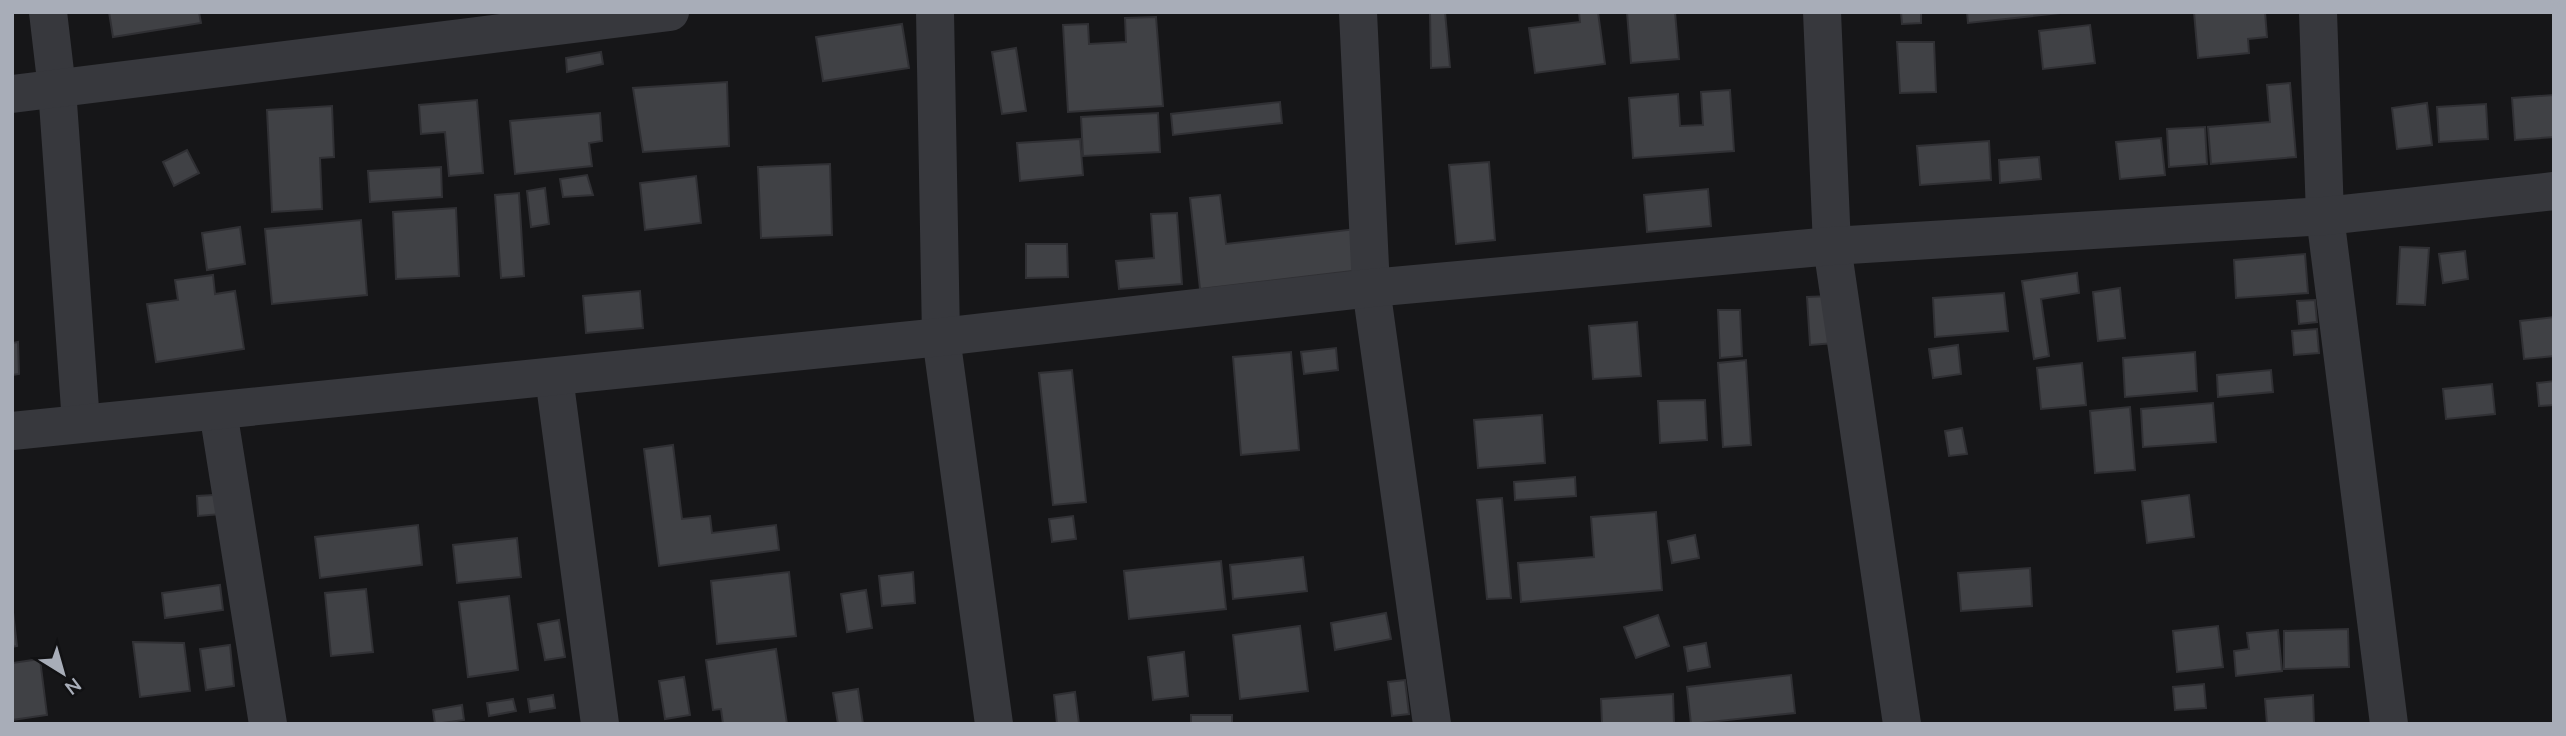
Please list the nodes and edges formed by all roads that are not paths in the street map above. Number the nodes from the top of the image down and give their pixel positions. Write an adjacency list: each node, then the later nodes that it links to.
1 (48, 12): 7 (street)
2 (670, 12): 7 (street)
3 (935, 12): 13 (street)
4 (1359, 12): 12 (street)
5 (1822, 12): 11 (street)
6 (2318, 12): 10 (street)
7 (57, 89): 8 (street); 16 (street)
8 (12, 94)
9 (2554, 191): 10 (street)
10 (2325, 216): 11 (street); 23 (street)
11 (1832, 246): 12 (street); 22 (street)
12 (1371, 288): 13 (street); 21 (street)
13 (941, 337): 14 (street); 20 (street)
14 (554, 377): 15 (street); 19 (street)
15 (218, 411): 16 (street); 18 (street)
16 (81, 423): 17 (street)
17 (12, 431)
18 (268, 724)
19 (600, 724)
20 (994, 724)
21 (1433, 724)
22 (1902, 724)
23 (2389, 724)

